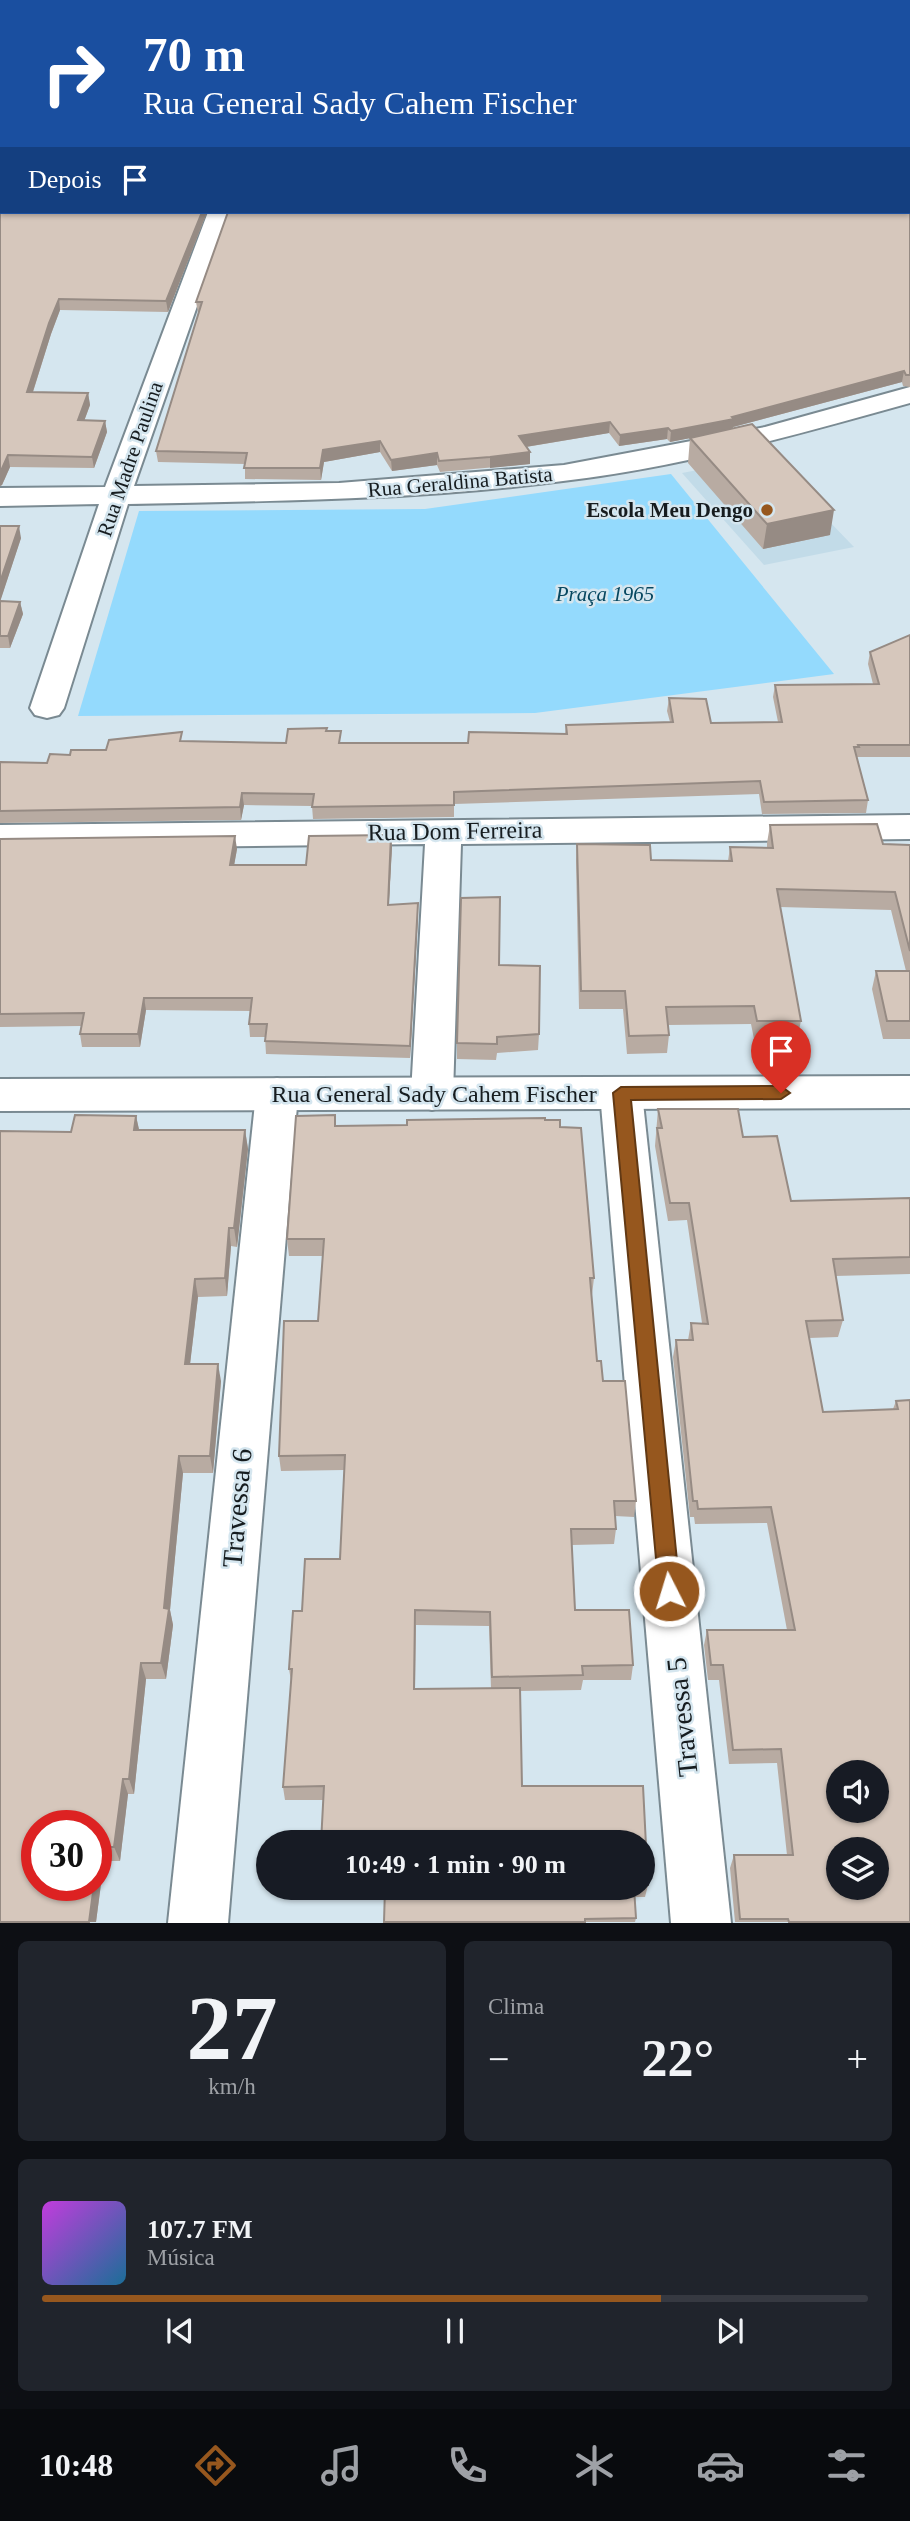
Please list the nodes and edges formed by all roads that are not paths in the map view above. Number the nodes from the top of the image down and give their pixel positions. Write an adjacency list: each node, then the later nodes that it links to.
1 (218, 214): 3 (street, Rua Madre Paulina)
2 (910, 395): 3 (street, Rua Geraldina Batista)
3 (116, 496): 4 (street, Rua Geraldina Batista); 5 (street, Rua Madre Paulina)
4 (0, 497)
5 (47, 708)
6 (910, 827): 7 (street, Rua Dom Ferreira)
7 (444, 830): 8 (street, Rua Dom Ferreira); 12 (street)
8 (0, 838)
9 (910, 1092): 10 (street, Rua General Sady Cahem Fischer)
10 (621, 1093): 12 (street, Rua General Sady Cahem Fischer); 15 (street, Travessa 5)
11 (277, 1094): 12 (street, Rua General Sady Cahem Fischer); 13 (street, Rua General Sady Cahem Fischer); 14 (street, Travessa 6)
12 (432, 1094)
13 (0, 1095)
14 (198, 1923)
15 (701, 1923)

